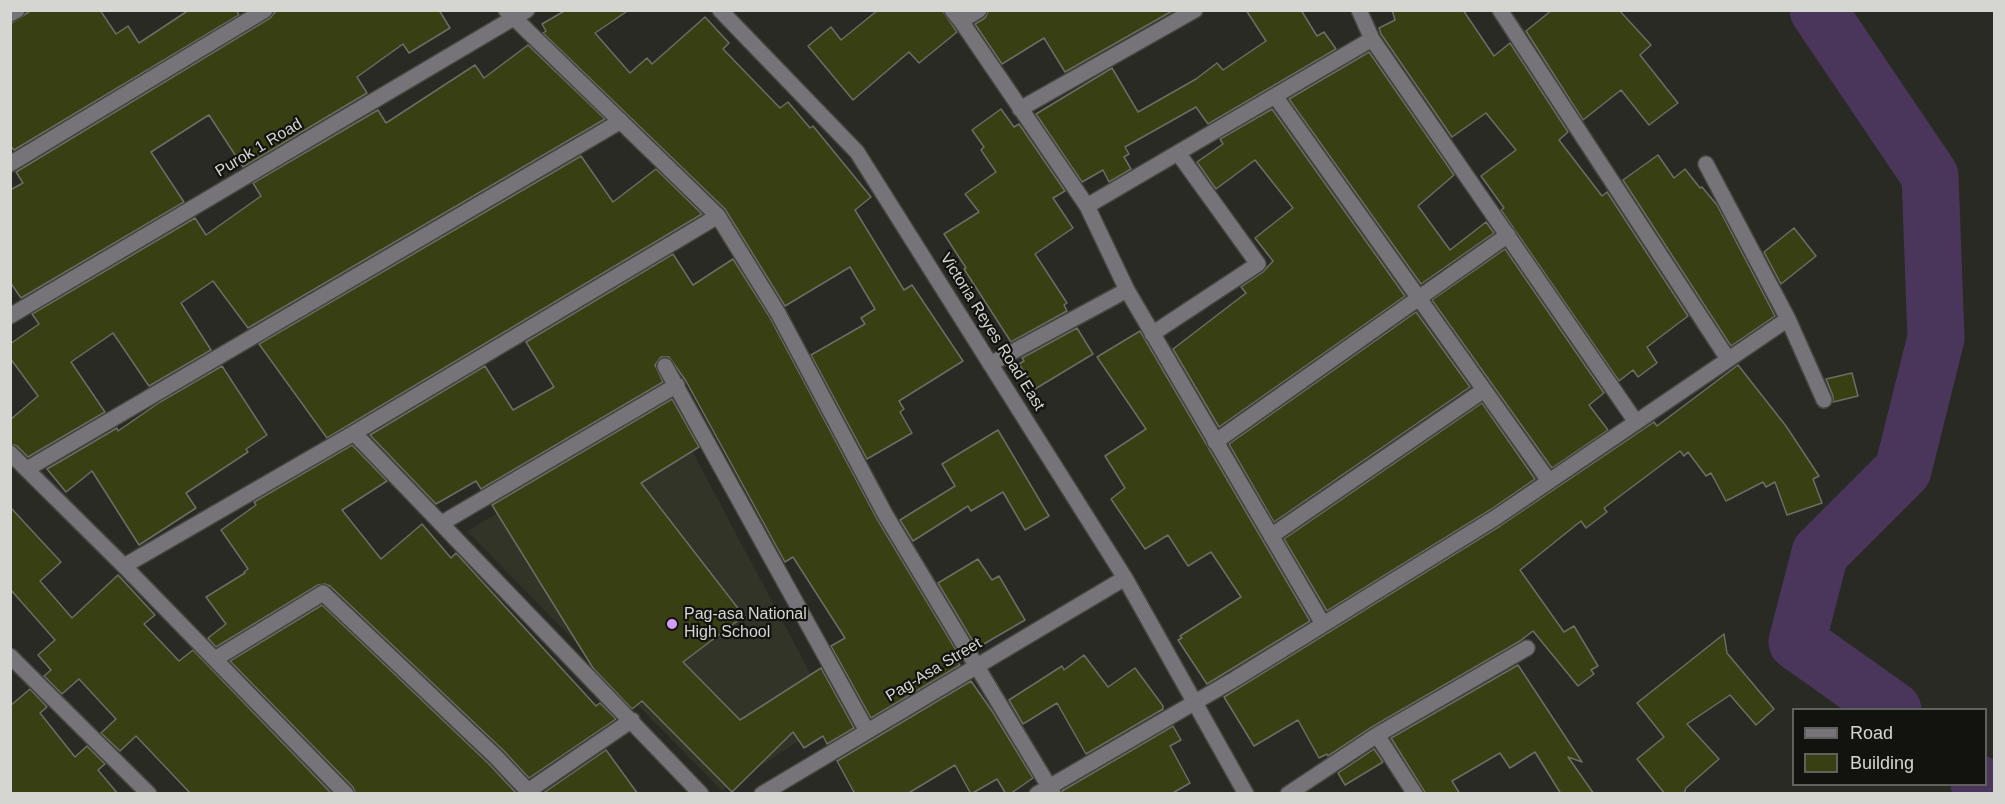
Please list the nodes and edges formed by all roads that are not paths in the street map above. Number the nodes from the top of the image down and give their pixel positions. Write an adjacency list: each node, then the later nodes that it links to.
1 (16, 10): 9 (street)
2 (265, 10): 16 (street)
3 (720, 10): 27 (street, Victoria Reyes Road East)
4 (979, 10): 10 (street)
5 (1195, 10): 13 (street)
6 (1359, 10): 11 (street)
7 (1500, 10): 26 (street)
8 (516, 13): 14 (street); 23 (street, Purok 1 Road)
9 (10, 14)
10 (956, 16): 13 (street)
11 (1372, 39): 12 (street); 20 (street)
12 (1275, 96): 15 (street); 22 (street)
13 (1020, 109): 18 (street)
14 (621, 121): 19 (street); 36 (street)
15 (1178, 153): 18 (street); 25 (street)
16 (10, 164)
17 (1706, 164): 24 (street)
18 (1088, 206): 21 (street)
19 (718, 216): 33 (street); 46 (street)
20 (1508, 235): 22 (street); 32 (street)
21 (1126, 290): 25 (street); 27 (street)
22 (1419, 299): 30 (street); 34 (street)
23 (10, 316)
24 (1788, 320): 26 (street); 31 (street)
25 (1152, 334): 34 (street)
26 (1728, 359): 32 (street)
27 (990, 364): 41 (street, Victoria Reyes Road East)
28 (665, 366): 29 (street)
29 (677, 385): 38 (street); 49 (street)
30 (1484, 390): 37 (street); 39 (street)
31 (1824, 400)
32 (1636, 422): 37 (street)
33 (354, 433): 38 (street); 40 (street)
34 (1215, 442): 39 (street)
35 (10, 453): 36 (street)
36 (27, 469): 40 (street)
37 (1549, 482): 42 (street)
38 (442, 523): 48 (street)
39 (1271, 536): 42 (street)
40 (124, 566): 45 (street)
41 (1125, 578): 46 (street, Pag-Asa Street); 47 (street, Victoria Reyes Road East)
42 (1323, 624): 47 (street)
43 (1527, 648): 50 (street)
44 (10, 656): 52 (street)
45 (215, 659): 48 (street); 53 (street)
46 (977, 666): 49 (street, Pag-Asa Street); 51 (street)
47 (1196, 702): 51 (street); 56 (street, Victoria Reyes Road East)
48 (632, 720): 54 (street)
49 (867, 731): 55 (street, Pag-Asa Street)
50 (1377, 735): 57 (street); 58 (street)
51 (1046, 791)
52 (149, 794)
53 (346, 794)
54 (700, 794)
55 (762, 794)
56 (1246, 794)
57 (1288, 794)
58 (1415, 794)

